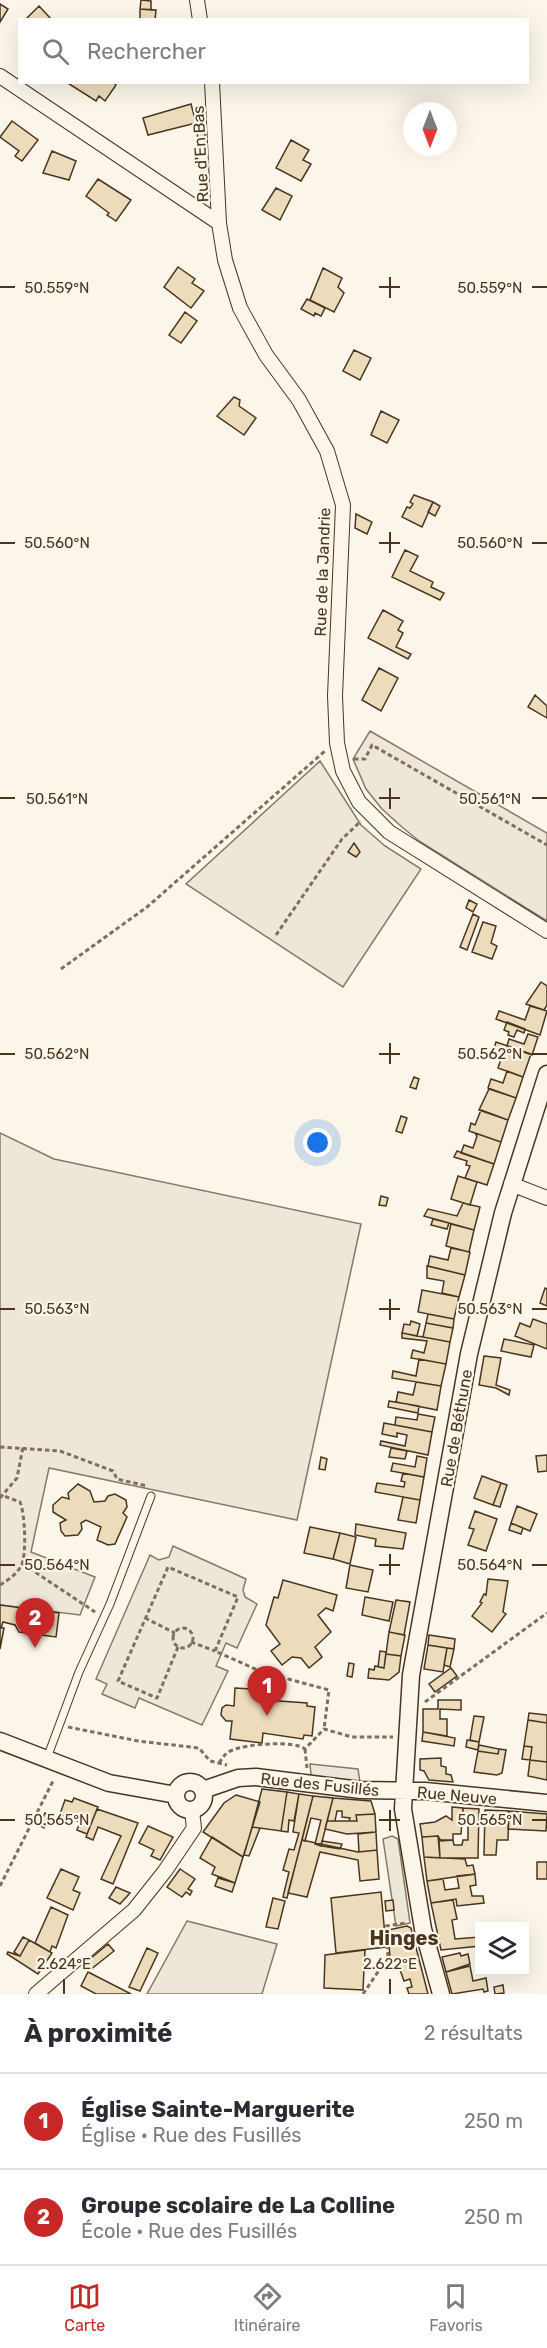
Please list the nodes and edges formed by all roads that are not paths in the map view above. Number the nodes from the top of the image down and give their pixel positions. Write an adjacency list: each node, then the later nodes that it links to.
1 (196, 0): 2 (street)
2 (200, 18)
3 (0, 76): 5 (street)
4 (212, 84): 5 (street, Rue d'En Bas)
5 (219, 223): 6 (street, Rue de la Jandrie)
6 (547, 931)
7 (547, 1074): 8 (street, Rue de Béthune)
8 (511, 1184): 9 (street); 14 (street, Rue de Béthune)
9 (547, 1198)
10 (151, 1496): 12 (lane)
11 (0, 1741): 12 (street)
12 (54, 1761): 15 (street)
13 (203, 1790): 14 (street, Rue des Fusillés); 15 (street); 17 (street)
14 (403, 1791): 16 (street, Rue Neuve); 19 (street, Rue de Béthune)
15 (176, 1795): 17 (street)
16 (547, 1803)
17 (192, 1811): 18 (street)
18 (36, 1994)
19 (441, 1994)

